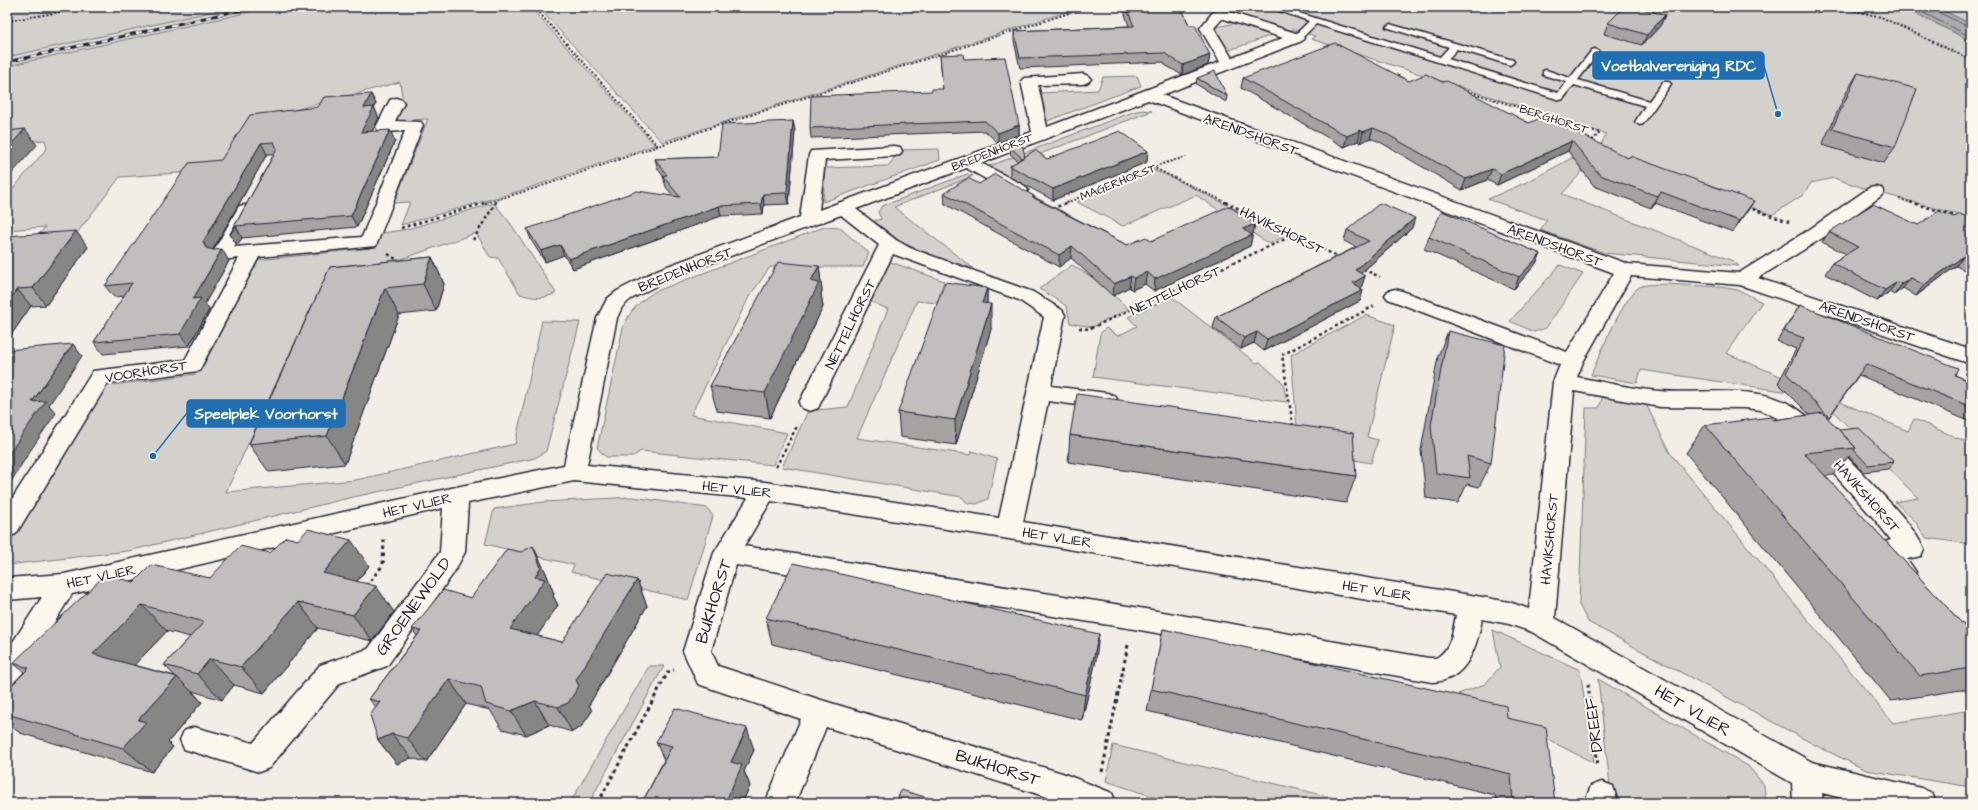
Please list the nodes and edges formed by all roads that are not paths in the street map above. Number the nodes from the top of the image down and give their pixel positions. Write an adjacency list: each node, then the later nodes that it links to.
1 (1271, 7): 2 (lane)
2 (1314, 21): 4 (lane); 7 (lane)
3 (1390, 27): 5 (lane)
4 (1297, 38): 9 (street, BREDENHORST); 9 (street)
5 (1455, 46): 7 (lane); 8 (lane)
6 (1595, 52): 12 (lane)
7 (1442, 60): 12 (lane)
8 (1510, 62)
9 (1228, 65): 14 (street, BREDENHORST)
10 (1546, 73): 12 (lane)
11 (1083, 78): 18 (street, BREDENHORST)
12 (1572, 81): 16 (lane)
13 (1666, 84): 16 (lane)
14 (1148, 95): 18 (street, BREDENHORST); 28 (street, ARENDSHORST)
15 (396, 104): 27 (street)
16 (1651, 105): 17 (lane)
17 (1640, 122)
18 (1041, 134): 20 (street, BREDENHORST)
19 (894, 151): 25 (street)
20 (967, 162): 23 (street, BREDENHORST); 24 (street)
21 (1875, 192): 29 (street)
22 (255, 193): 27 (street)
23 (843, 208): 25 (street, BREDENHORST); 26 (street)
24 (1051, 209)
25 (809, 221): 36 (street, BREDENHORST)
26 (889, 244): 33 (street); 34 (street, NETTELHORST)
27 (252, 252): 39 (street, VOORHORST)
28 (1625, 270): 29 (street, ARENDSHORST); 32 (street, HAVIKSHORST)
29 (1742, 278): 31 (street, ARENDSHORST)
30 (1395, 295): 32 (street, HAVIKSHORST)
31 (1971, 357)
32 (1568, 372): 43 (street, HAVIKSHORST); 46 (street, HAVIKSHORST)
33 (1039, 392): 35 (street); 40 (street)
34 (810, 403)
35 (1124, 403)
36 (574, 472): 37 (street, HET VLIER); 38 (street, HET VLIER)
37 (764, 492): 40 (street, HET VLIER); 41 (street, BUKHORST)
38 (456, 496): 42 (street, HET VLIER); 49 (street, GROENEWOLD)
39 (7, 527)
40 (1010, 529): 45 (street, HET VLIER)
41 (727, 553): 45 (street); 48 (street, BUKHORST)
42 (64, 585): 44 (street, HET VLIER); 47 (street)
43 (1915, 587)
44 (7, 589)
45 (1471, 606): 46 (street, HET VLIER)
46 (1541, 624): 50 (street, HET VLIER)
47 (7, 674)
48 (818, 712): 51 (street, BUKHORST); 53 (street)
49 (194, 740)
50 (1806, 775): 54 (street); 55 (street, HET VLIER)
51 (1060, 795): 52 (street, BUKHORST)
52 (1098, 802)
53 (780, 803)
54 (1808, 803)
55 (1921, 803)

